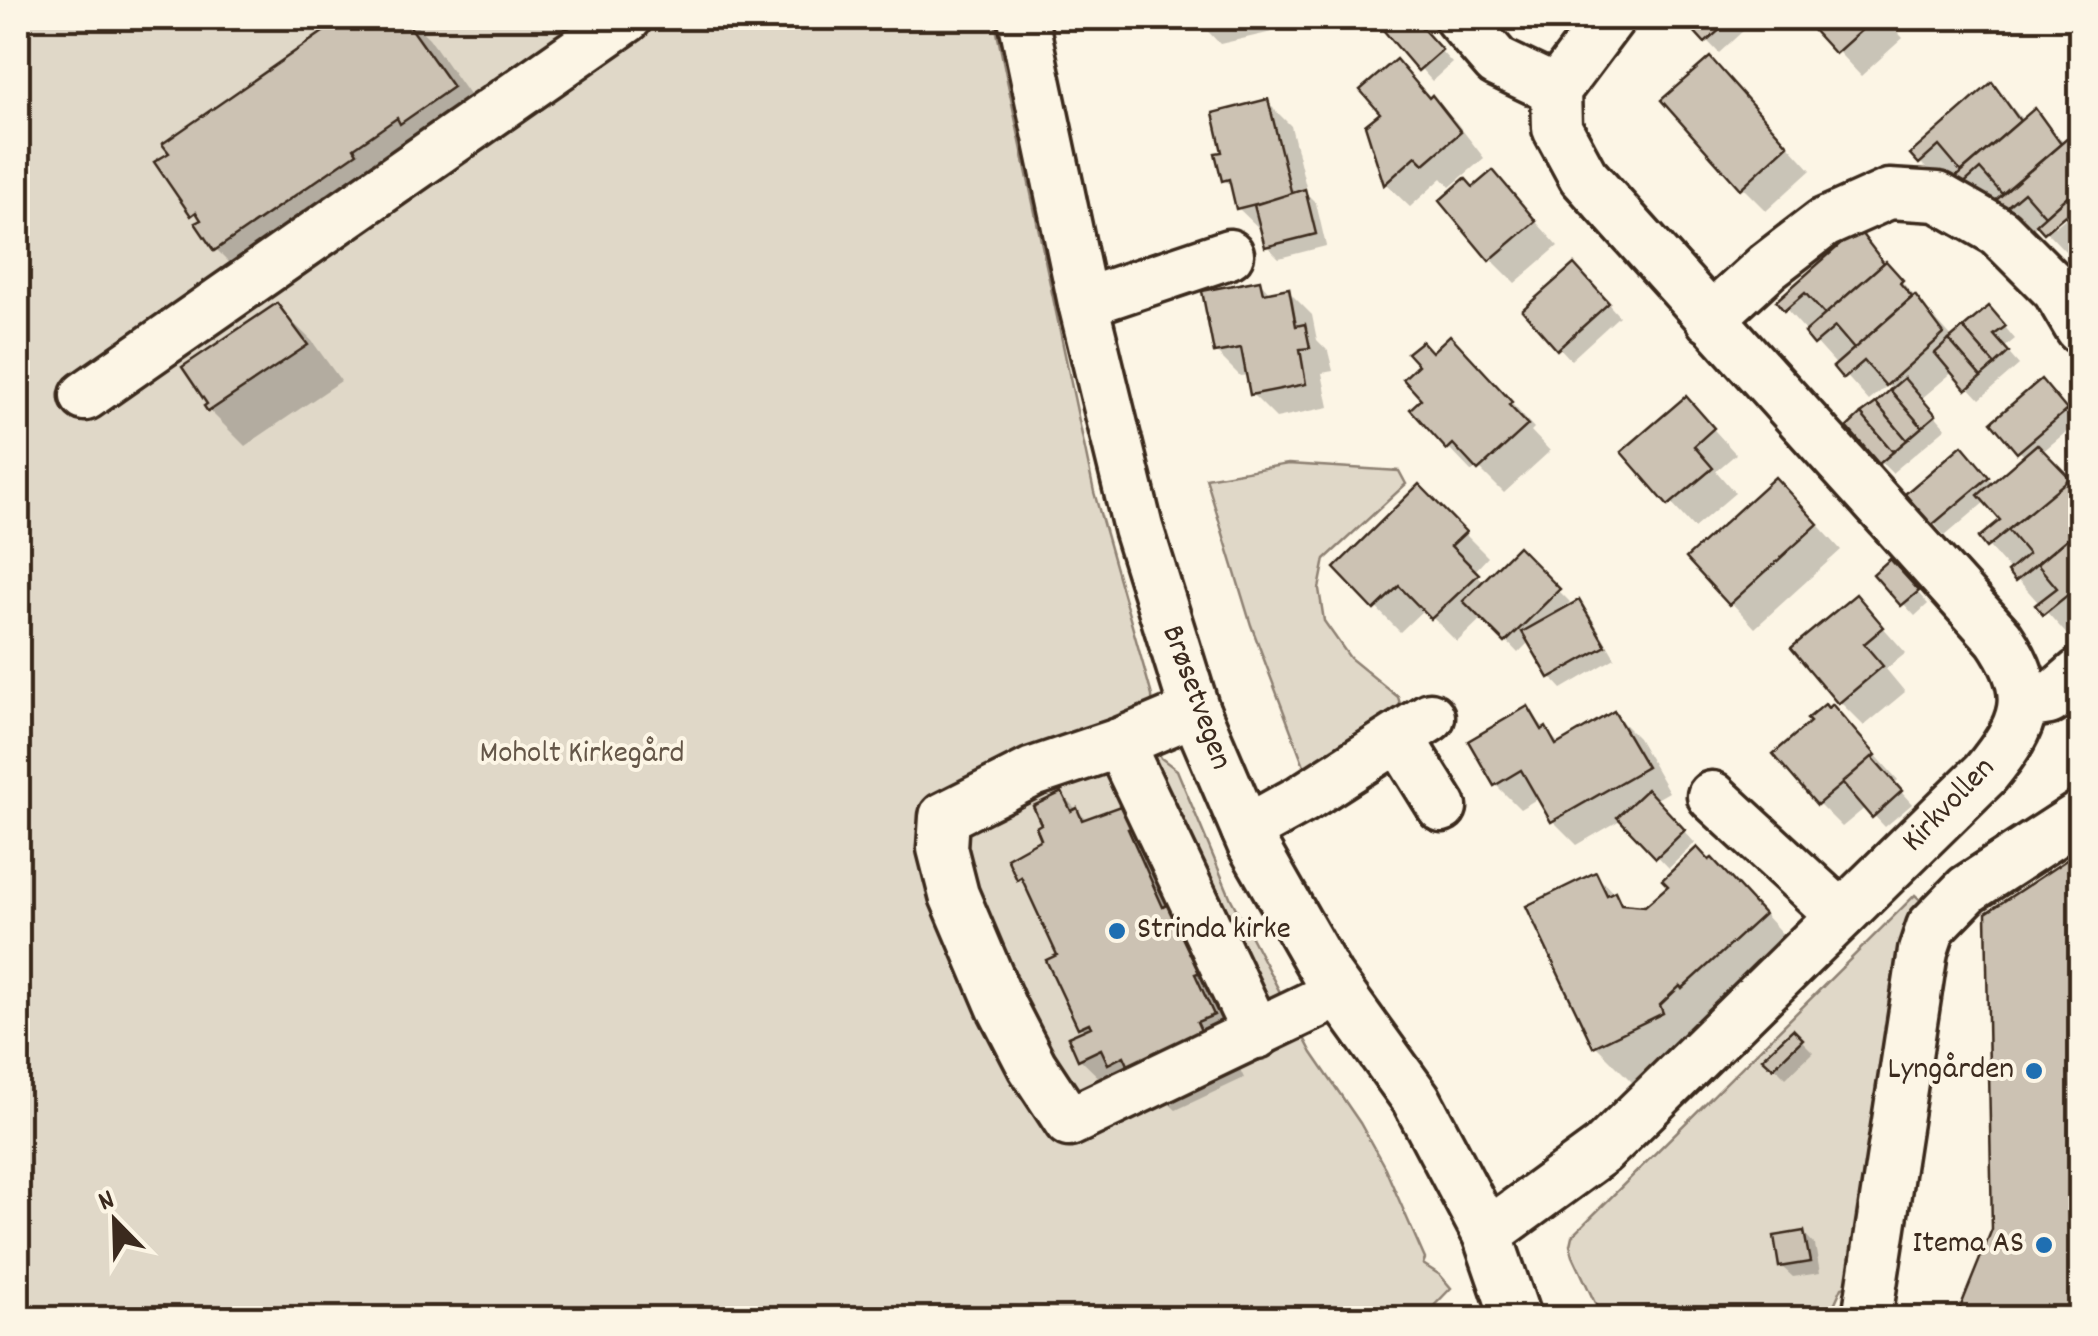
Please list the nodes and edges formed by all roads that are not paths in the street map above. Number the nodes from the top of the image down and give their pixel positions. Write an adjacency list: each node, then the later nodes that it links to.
1 (627, 18): 10 (street)
2 (1024, 18): 7 (street, Brøsetvegen)
3 (1459, 18): 5 (street)
4 (1610, 18): 5 (street)
5 (1556, 90): 8 (street)
6 (1230, 254): 7 (street)
7 (1084, 302): 13 (street, Brøsetvegen)
8 (1710, 319): 9 (street); 12 (street)
9 (2080, 329)
10 (85, 396)
11 (2080, 673): 12 (street)
12 (2025, 704): 19 (street, Kirkvollen)
13 (1195, 712): 14 (street); 18 (street, Brøsetvegen)
14 (1119, 743): 21 (street); 21 (street)
15 (1712, 796): 19 (street)
16 (1442, 808): 18 (street)
17 (2080, 816): 24 (street)
18 (1246, 830): 20 (street, Brøsetvegen)
19 (1841, 915): 22 (street, Kirkvollen)
20 (1339, 992): 21 (street); 22 (street, Brøsetvegen)
21 (1257, 1034)
22 (1487, 1234): 23 (street, Brøsetvegen)
23 (1516, 1318)
24 (1867, 1318)

